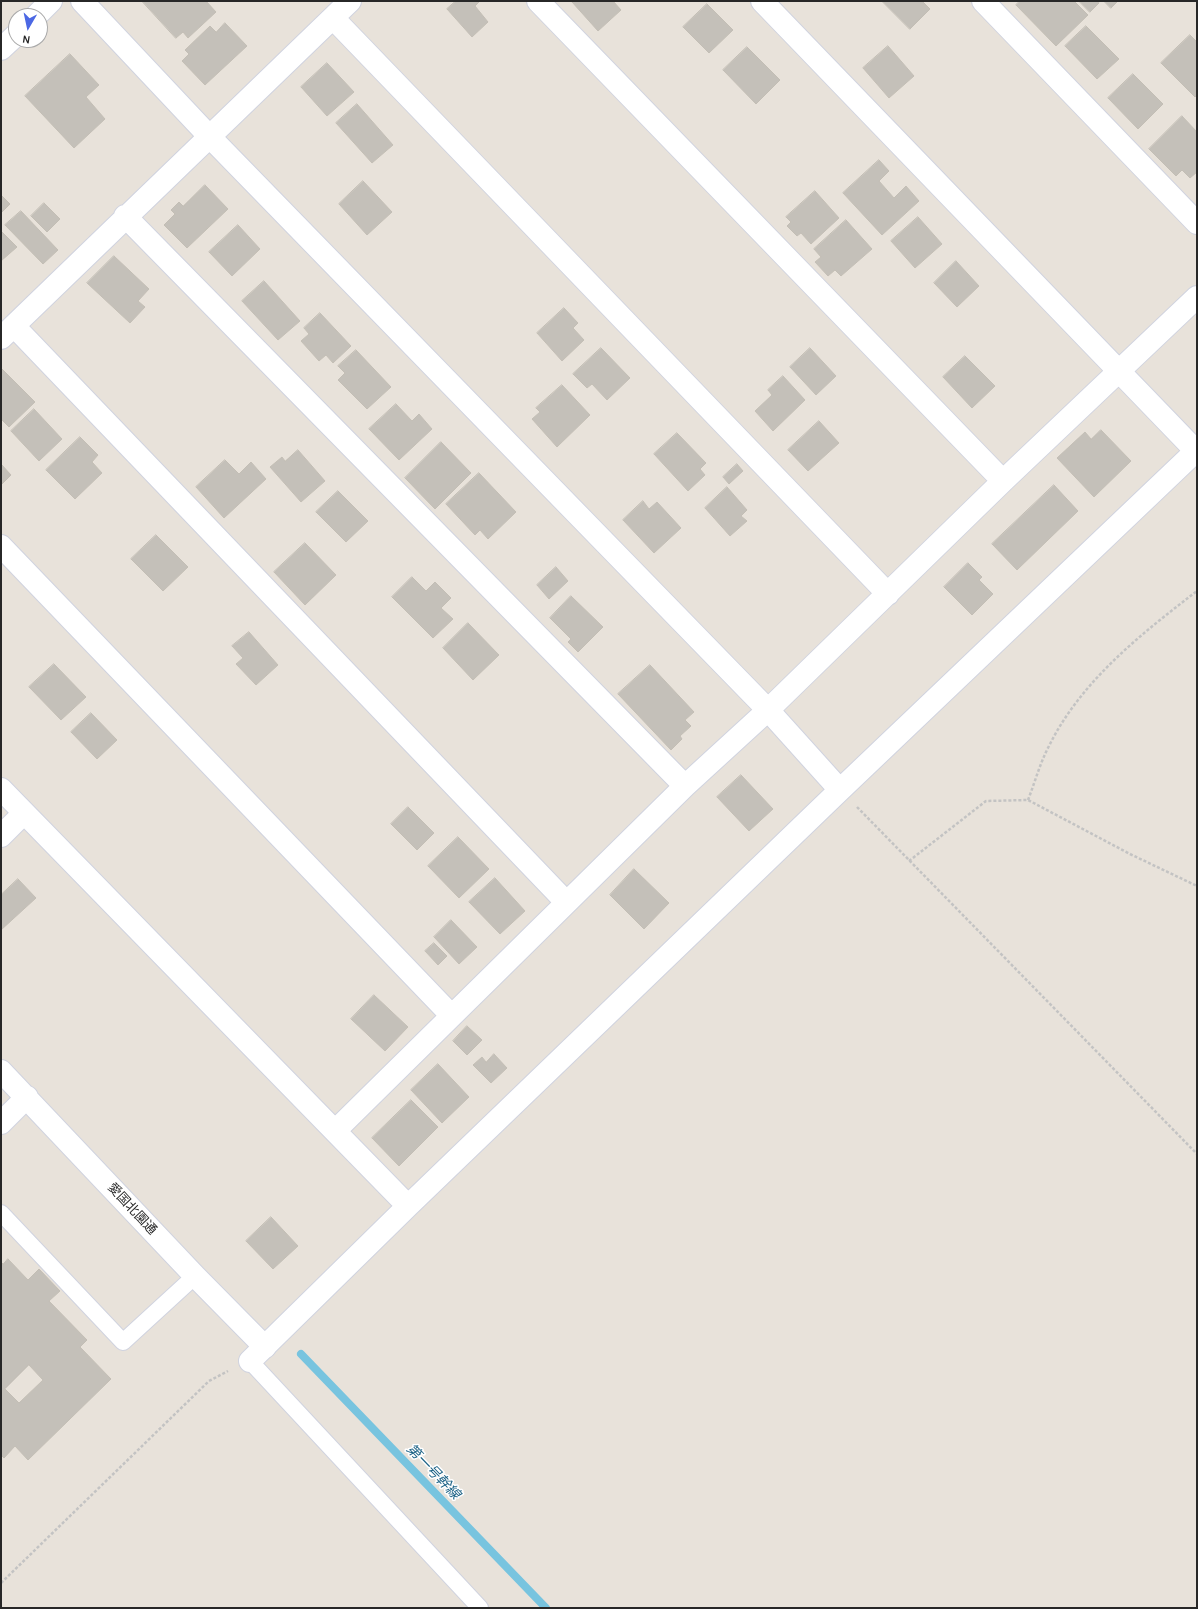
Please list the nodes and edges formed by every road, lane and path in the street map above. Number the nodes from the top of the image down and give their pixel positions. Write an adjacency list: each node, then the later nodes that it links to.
1 (82, 1): 7 (street)
2 (350, 1): 6 (street)
3 (538, 1): 14 (street)
4 (762, 1): 12 (street)
5 (983, 1): 9 (street)
6 (333, 18): 7 (street); 17 (street)
7 (209, 136): 8 (street); 18 (street)
8 (126, 216): 11 (street); 19 (street)
9 (1197, 223)
10 (1197, 297): 12 (street)
11 (8, 332): 27 (street)
12 (1120, 371): 13 (street); 14 (street)
13 (1196, 451): 21 (street)
14 (1003, 481): 17 (street)
15 (1, 546): 28 (street)
16 (1197, 591): 22 (path)
17 (888, 594): 18 (street)
18 (768, 710): 19 (street); 21 (street)
19 (685, 786): 27 (street)
20 (1, 789): 23 (street)
21 (840, 790): 25 (path); 34 (street)
22 (1028, 800): 25 (path); 26 (path)
23 (24, 813): 24 (street); 32 (street)
24 (1, 836)
25 (909, 860): 33 (path)
26 (1197, 886)
27 (566, 902): 28 (street)
28 (451, 1014): 32 (street)
29 (1, 1071): 30 (street, 愛国北園通)
30 (27, 1097): 31 (street); 36 (street, 愛国北園通)
31 (1, 1123)
32 (336, 1130): 34 (street)
33 (1197, 1154)
34 (408, 1206): 37 (street)
35 (1, 1213): 36 (lane)
36 (195, 1276): 37 (street, 愛国北園通)
37 (257, 1354): 38 (path); 39 (lane)
38 (1, 1583)
39 (480, 1608)

